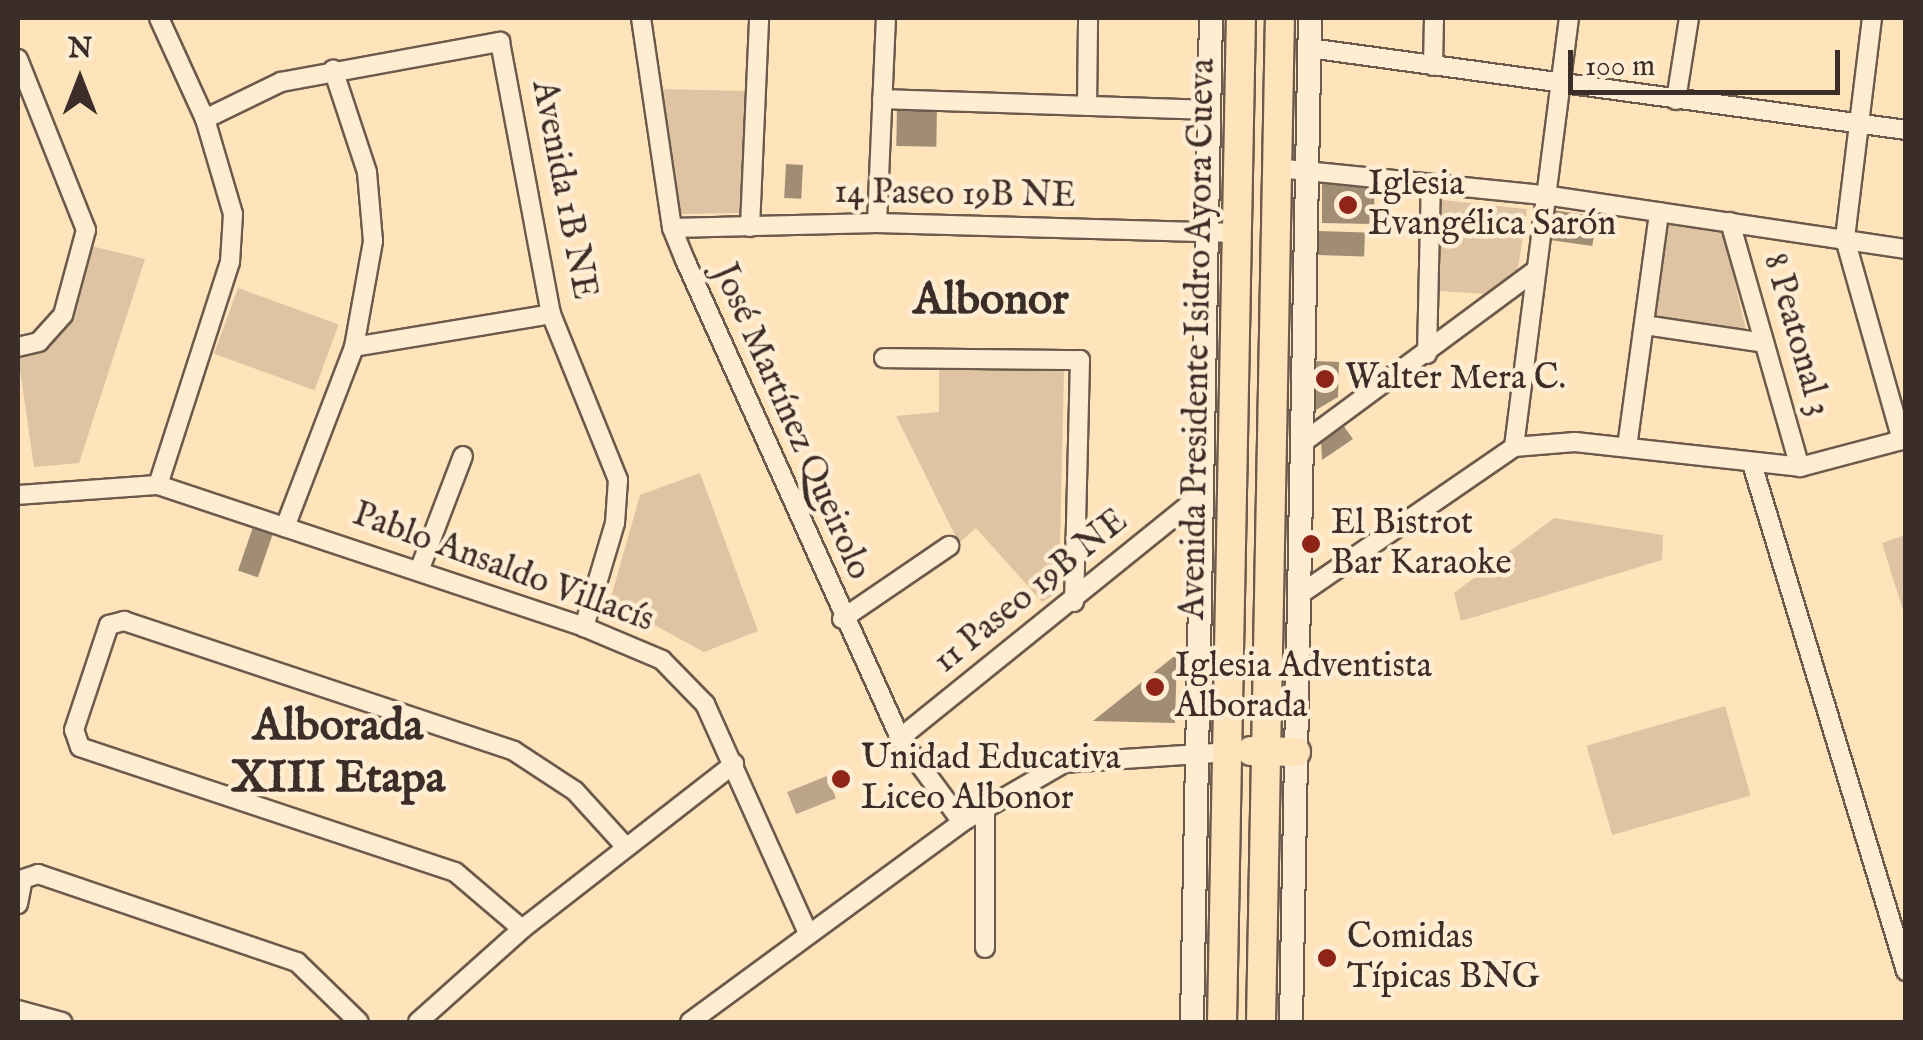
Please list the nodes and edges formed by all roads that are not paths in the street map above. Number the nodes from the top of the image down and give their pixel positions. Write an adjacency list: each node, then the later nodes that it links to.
1 (159, 18): 23 (street)
2 (641, 18): 34 (street, José Martínez Queirolo)
3 (759, 18): 33 (street)
4 (886, 18): 19 (street)
5 (1088, 18): 21 (street)
6 (1211, 18): 22 (main road, Avenida Presidente Isidro Ayora Cueva)
7 (1241, 18): 35 (main road, Avenida Presidente Isidro Ayora Cueva)
8 (1280, 18): 26 (main road)
9 (1310, 18): 14 (main road)
10 (1434, 18): 16 (street)
11 (1568, 18): 18 (street)
12 (1689, 18): 20 (street)
13 (1872, 18): 24 (street)
14 (1309, 48): 16 (street); 27 (main road)
15 (18, 59): 43 (street)
16 (1433, 66): 18 (street)
17 (332, 69): 23 (street); 40 (street, Avenida 1B NE); 44 (street)
18 (1560, 82): 20 (street); 29 (street)
19 (882, 99): 21 (street); 32 (street)
20 (1676, 100): 24 (street)
21 (1087, 106): 22 (street)
22 (1210, 110): 36 (main road, Avenida Presidente Isidro Ayora Cueva)
23 (205, 119): 54 (street)
24 (1857, 124): 25 (street); 37 (street)
25 (1906, 130)
26 (1277, 168): 27 (street); 69 (main road)
27 (1306, 172): 28 (street); 48 (main road)
28 (1432, 184): 29 (street); 45 (street)
29 (1544, 196): 30 (street); 39 (street)
30 (1660, 212): 31 (street); 41 (street)
31 (1730, 222): 37 (street); 42 (street, 8 Peatonal 3)
32 (877, 224): 33 (street, 14 Paseo 19B NE); 36 (street, 14 Paseo 19B NE)
33 (750, 227): 34 (street, 14 Paseo 19B NE)
34 (672, 228): 62 (street, José Martínez Queirolo)
35 (1238, 233): 36 (street, 14 Paseo 19B NE); 64 (main road, Avenida Presidente Isidro Ayora Cueva)
36 (1207, 234): 55 (main road, Avenida Presidente Isidro Ayora Cueva)
37 (1845, 239): 38 (street); 47 (street)
38 (1906, 248)
39 (1535, 271): 45 (street); 49 (street)
40 (551, 314): 44 (street); 63 (street, Avenida 1B NE)
41 (1644, 325): 42 (street); 50 (street)
42 (1764, 343): 53 (street, 8 Peatonal 3)
43 (18, 347)
44 (354, 347): 57 (street)
45 (1427, 354): 48 (street)
46 (884, 358): 61 (street)
47 (1904, 440): 53 (street)
48 (1302, 444): 60 (main road)
49 (1514, 447): 50 (street); 60 (street)
50 (1628, 447): 52 (street)
51 (463, 456): 59 (street)
52 (1753, 467): 53 (street); 78 (street)
53 (1800, 467)
54 (158, 485): 56 (street, Pablo Ansaldo Villacís); 57 (street, Pablo Ansaldo Villacís)
55 (1202, 494): 61 (street, 11 Paseo 19B NE); 68 (main road, Avenida Presidente Isidro Ayora Cueva)
56 (18, 496)
57 (285, 527): 59 (street, Pablo Ansaldo Villacís)
58 (949, 546): 62 (street)
59 (419, 571): 63 (street, Pablo Ansaldo Villacís)
60 (1299, 595): 67 (main road)
61 (1074, 602): 65 (street, 11 Paseo 19B NE)
62 (842, 619): 65 (street, José Martínez Queirolo)
63 (584, 628): 70 (street, Pablo Ansaldo Villacís)
64 (1231, 679): 66 (main road, Avenida Presidente Isidro Ayora Cueva); 69 (main road)
65 (900, 738): 72 (street, José Martínez Queirolo)
66 (1229, 752): 68 (street); 85 (main road, Avenida Presidente Isidro Ayora Cueva)
67 (1296, 752): 69 (main road); 87 (main road)
68 (1197, 753): 71 (street); 84 (main road, Avenida Presidente Isidro Ayora Cueva)
69 (1266, 753): 86 (main road)
70 (734, 764): 73 (street); 76 (street, Pablo Ansaldo Villacís)
71 (985, 806): 72 (street); 77 (street)
72 (962, 822): 76 (street)
73 (626, 846): 75 (street); 75 (street)
74 (18, 904): 81 (street)
75 (522, 929): 82 (street)
76 (808, 932): 83 (street)
77 (984, 948)
78 (1906, 971)
79 (18, 1010): 80 (street)
80 (62, 1022)
81 (359, 1022)
82 (418, 1022)
83 (690, 1022)
84 (1192, 1022)
85 (1222, 1022)
86 (1261, 1022)
87 (1290, 1022)

